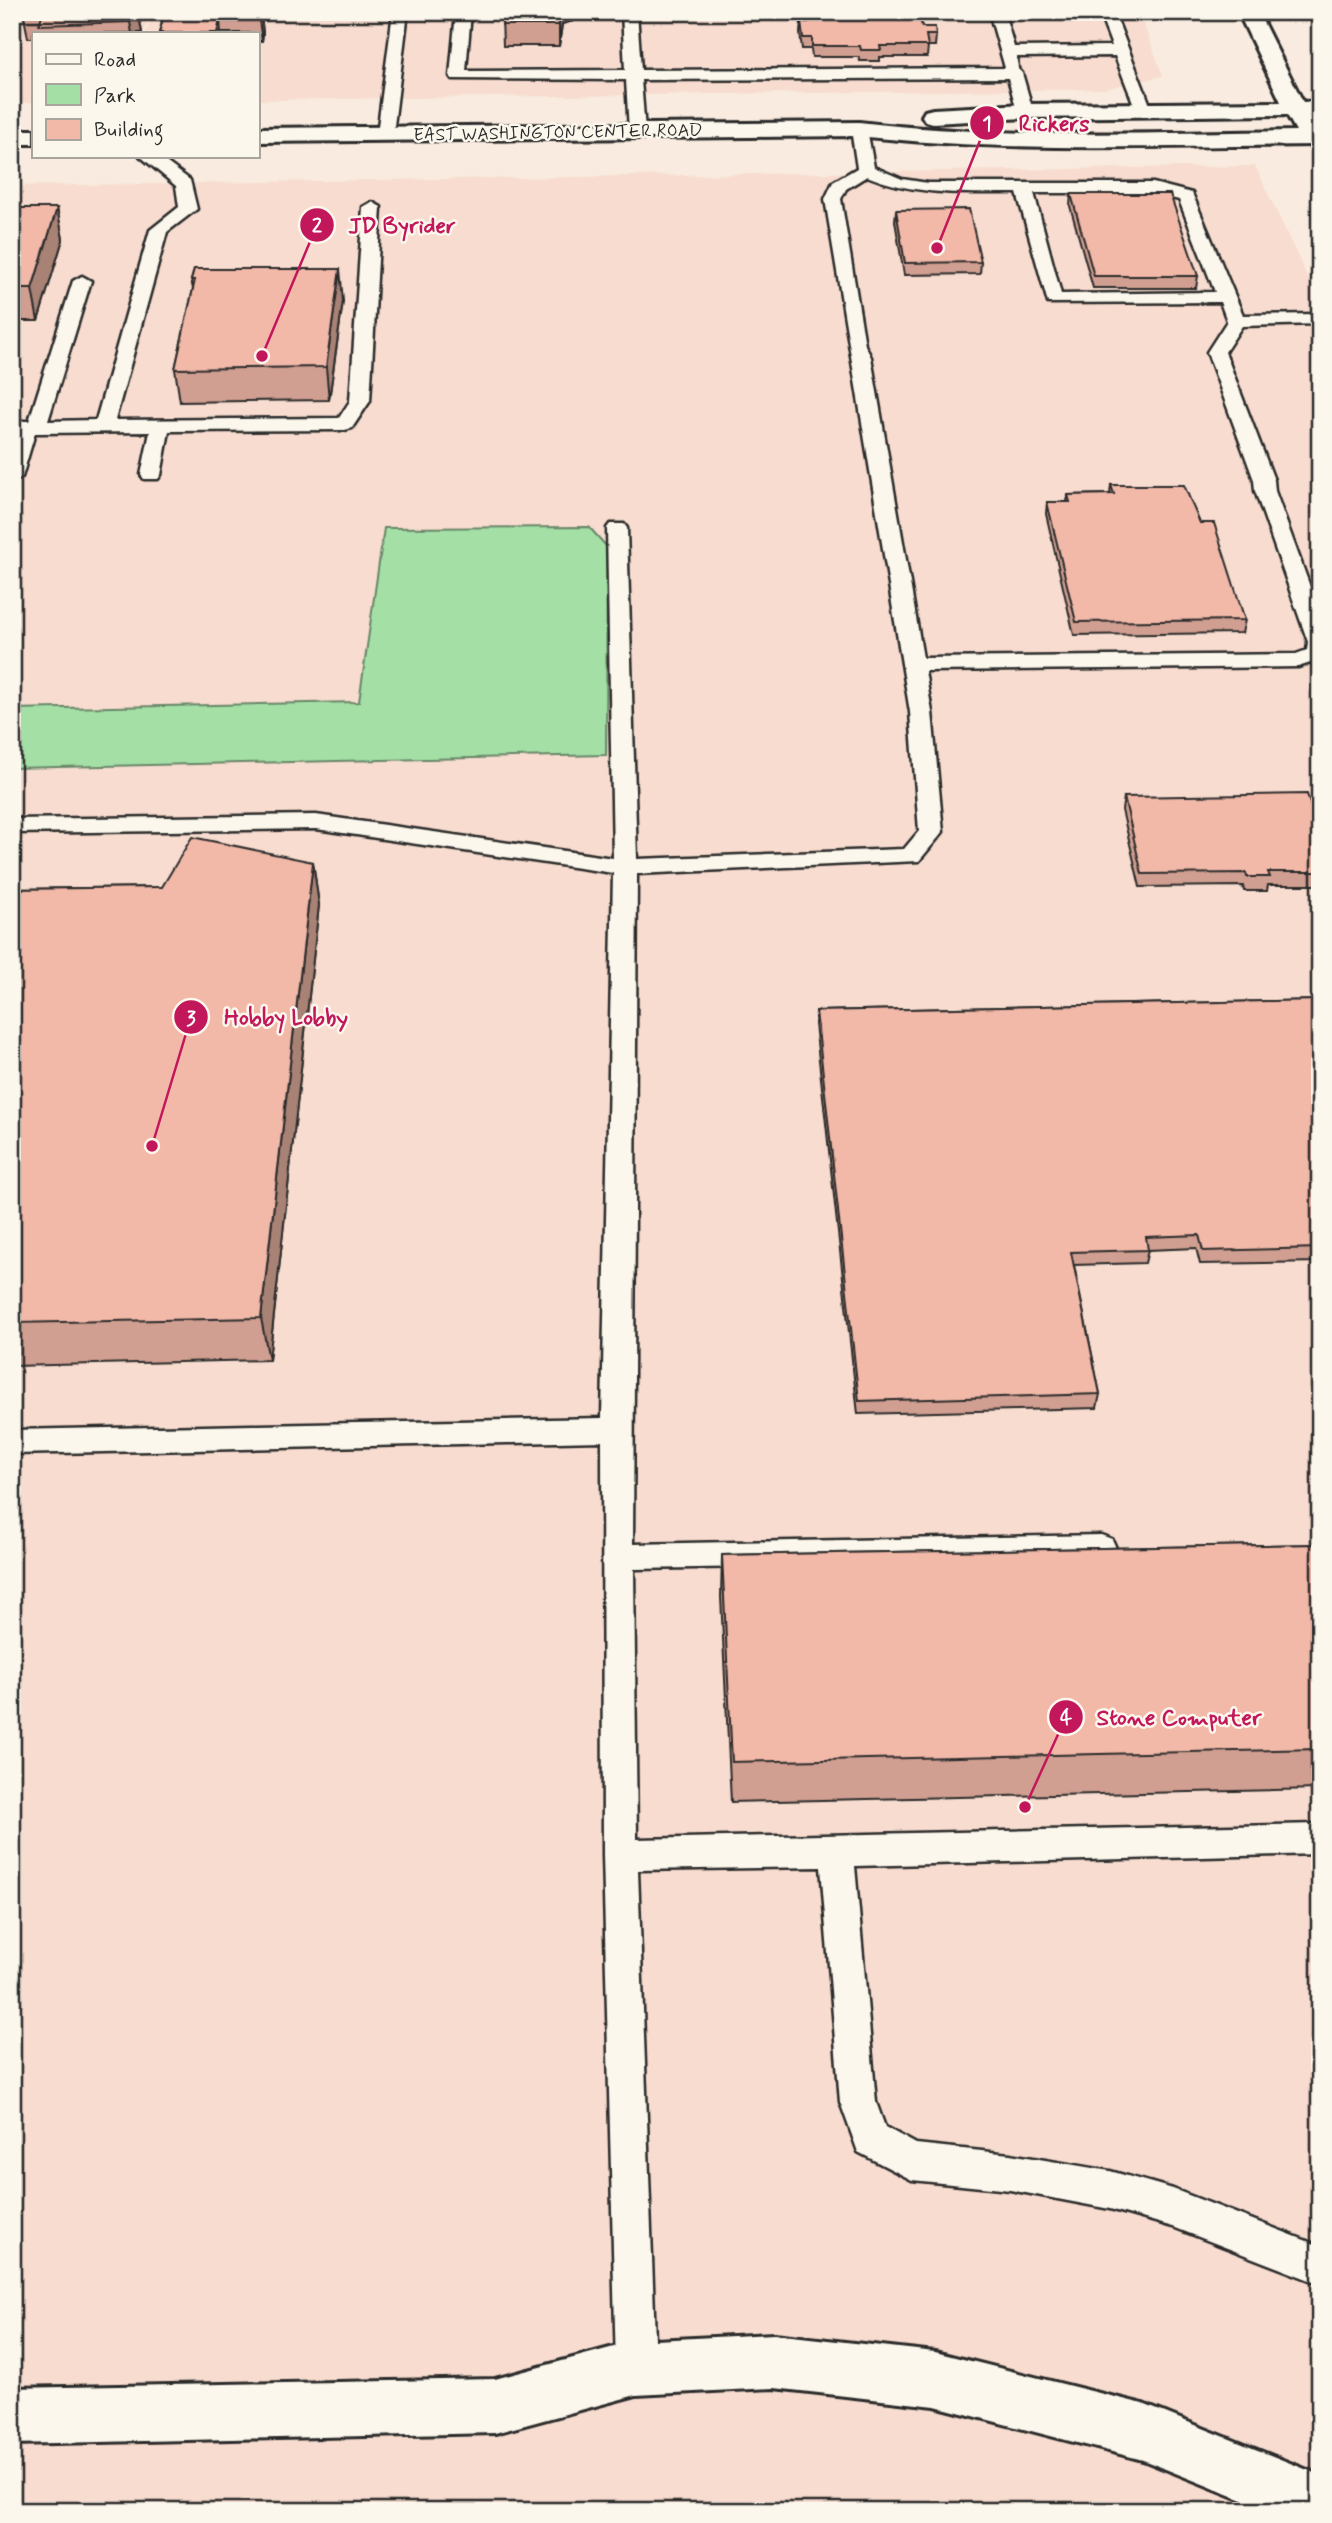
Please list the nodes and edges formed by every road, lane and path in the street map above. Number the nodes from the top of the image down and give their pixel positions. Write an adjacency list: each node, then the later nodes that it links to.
1 (401, 12): 17 (lane)
2 (464, 12): 10 (lane)
3 (629, 12): 10 (lane)
4 (996, 12): 8 (lane)
5 (1106, 12): 7 (lane)
6 (1248, 12): 11 (main road)
7 (1121, 51): 8 (lane); 13 (lane)
8 (1008, 52): 9 (lane)
9 (1014, 74): 10 (lane); 14 (lane)
10 (633, 75): 16 (lane)
11 (1295, 108): 12 (main road, EAST WASHINGTON CENTER ROAD); 13 (main road, EAST WASHINGTON CENTER ROAD); 21 (main road)
12 (1320, 108)
13 (1144, 110): 14 (main road, EAST WASHINGTON CENTER ROAD)
14 (1025, 111): 15 (main road, EAST WASHINGTON CENTER ROAD)
15 (859, 129): 16 (main road, EAST WASHINGTON CENTER ROAD); 21 (main road, EAST WASHINGTON CENTER ROAD); 24 (lane)
16 (637, 131): 17 (main road, EAST WASHINGTON CENTER ROAD)
17 (385, 134): 18 (main road, EAST WASHINGTON CENTER ROAD)
18 (259, 135)
19 (12, 137): 20 (main road)
20 (32, 137)
21 (1314, 138): 23 (main road)
22 (151, 158): 32 (lane)
23 (1320, 160)
24 (866, 170): 25 (lane); 37 (lane)
25 (1024, 188): 28 (lane); 28 (lane)
26 (372, 207): 31 (lane)
27 (82, 281): 33 (lane)
28 (1227, 297): 30 (lane)
29 (1320, 319): 30 (lane)
30 (1236, 321): 37 (lane)
31 (161, 425): 32 (lane); 34 (lane)
32 (104, 426): 33 (lane)
33 (25, 427): 35 (lane)
34 (151, 475)
35 (12, 477)
36 (617, 528): 39 (lane)
37 (914, 665): 39 (lane)
38 (12, 826): 39 (lane)
39 (625, 867): 40 (lane)
40 (617, 1429): 41 (lane); 43 (lane)
41 (12, 1442)
42 (1127, 1548): 43 (lane)
43 (618, 1557): 46 (lane)
44 (1320, 1839): 45 (lane)
45 (837, 1851): 46 (lane); 47 (lane)
46 (620, 1855): 48 (lane)
47 (1320, 2265)
48 (636, 2368): 49 (main road); 50 (main road)
49 (12, 2416)
50 (1313, 2505)

